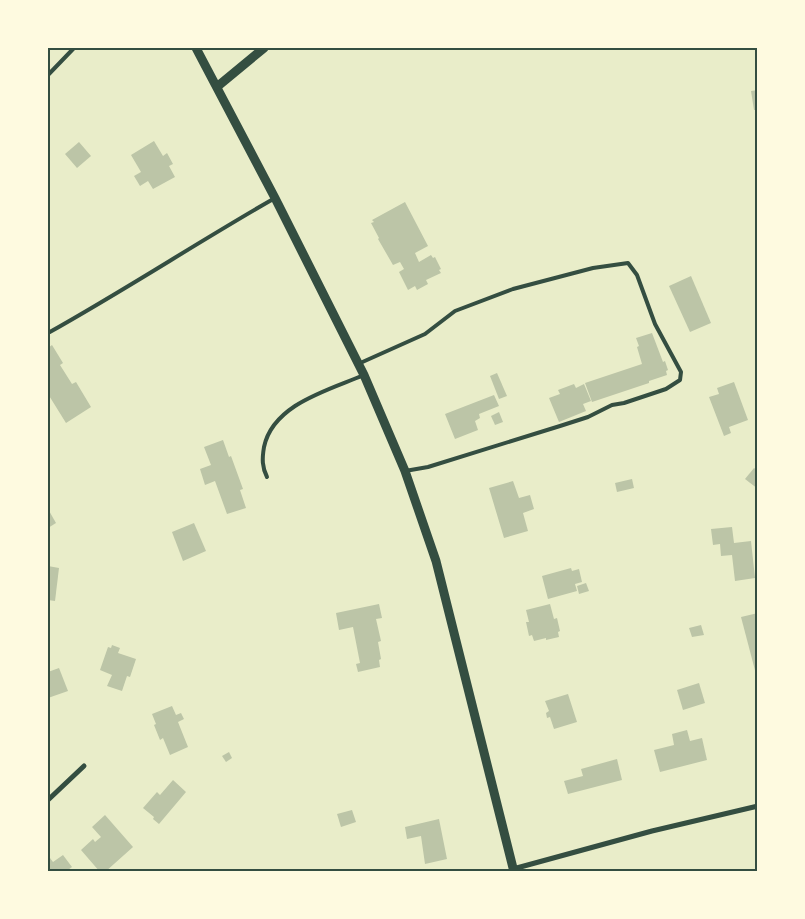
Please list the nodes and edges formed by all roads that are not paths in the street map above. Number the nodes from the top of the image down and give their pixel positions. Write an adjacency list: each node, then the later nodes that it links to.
1 (74, 48): 4 (lane)
2 (196, 48): 5 (street)
3 (264, 48): 5 (street)
4 (48, 75)
5 (218, 86): 6 (street)
6 (275, 198): 7 (lane); 8 (street)
7 (48, 334)
8 (358, 364): 9 (street); 10 (lane)
9 (364, 375): 10 (street); 11 (lane)
10 (405, 472): 15 (street)
11 (268, 477)
12 (84, 766): 13 (street)
13 (48, 800)
14 (758, 806): 15 (street)
15 (514, 870)

